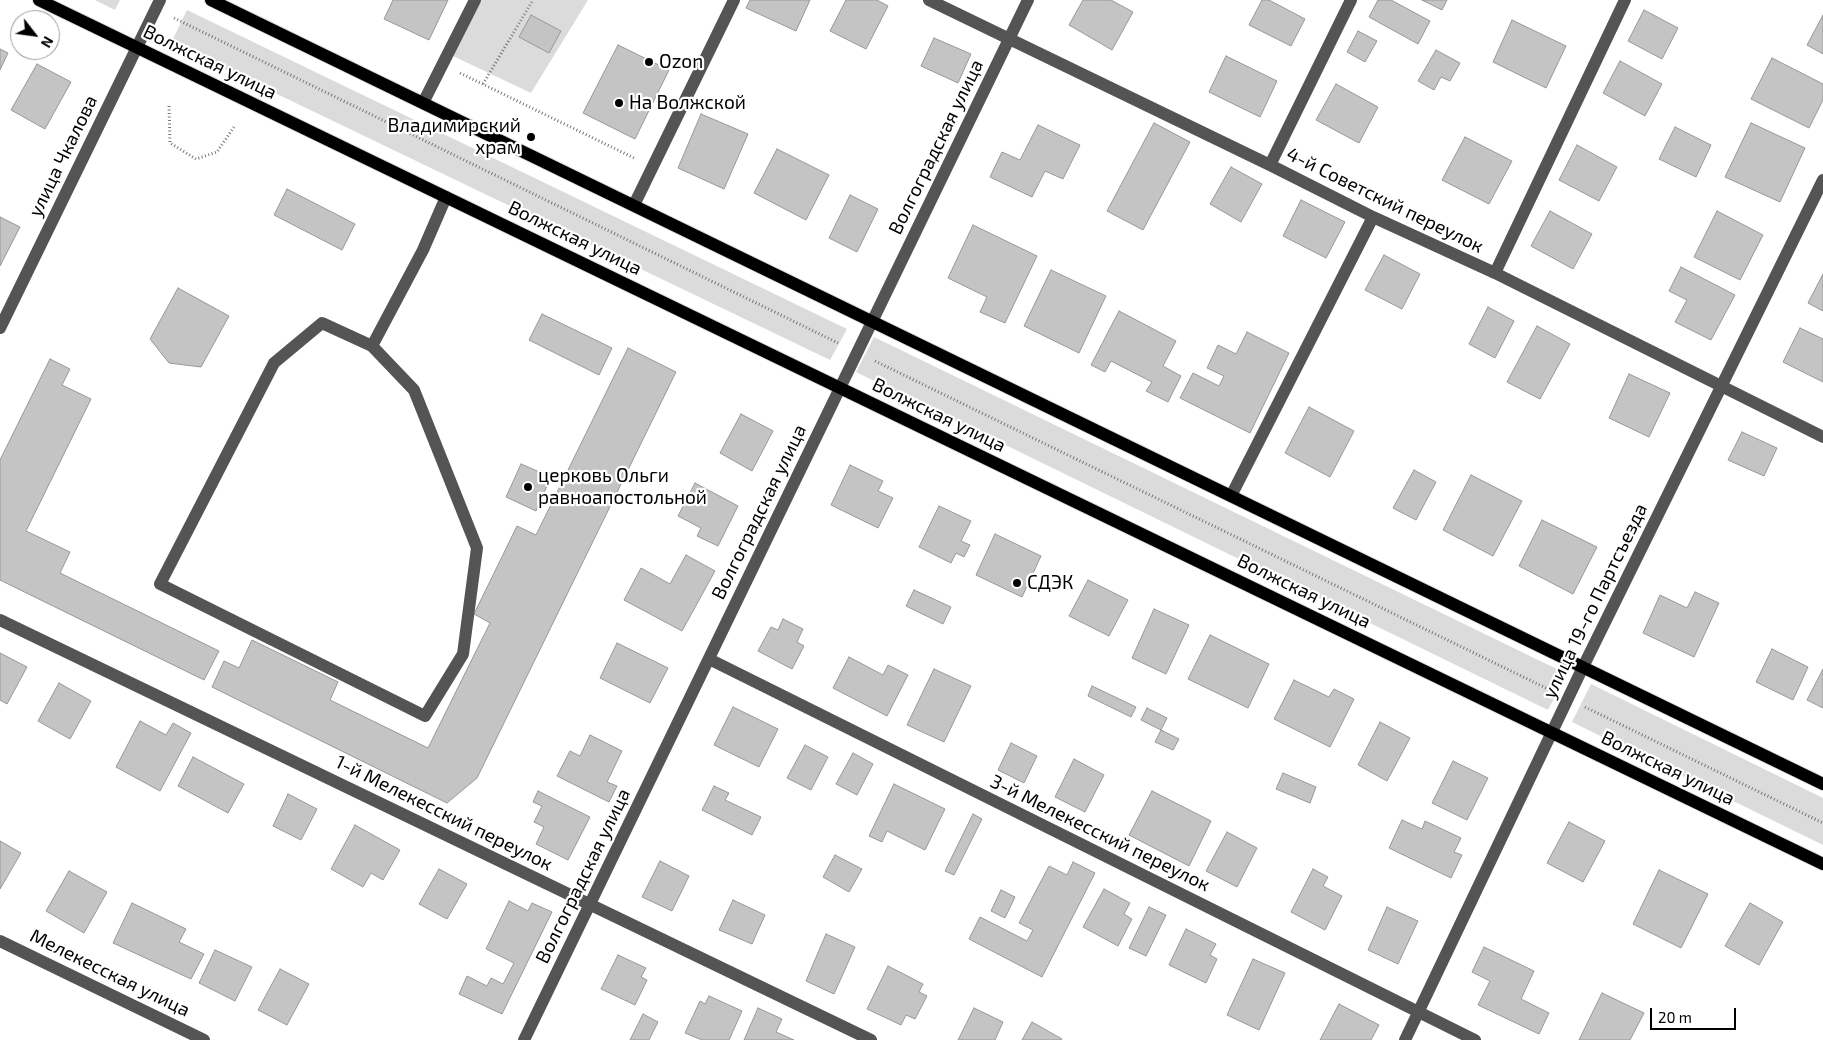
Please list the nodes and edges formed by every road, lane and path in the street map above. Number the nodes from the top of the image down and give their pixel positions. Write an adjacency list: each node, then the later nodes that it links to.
1 (39, 0): 12 (main road, Волжская улица)
2 (211, 0): 15 (main road)
3 (475, 0): 13 (street)
4 (533, 0): 14 (path)
5 (734, 0): 19 (street)
6 (929, 0): 11 (street, 4-й Советский переулок)
7 (1028, 0): 11 (street, Волгоградская улица)
8 (1351, 0): 18 (street)
9 (1625, 0): 24 (street)
10 (158, 5): 12 (street, улица Чкалова); 28 (path)
11 (1009, 39): 18 (street, 4-й Советский переулок); 25 (street, Волгоградская улица)
12 (137, 47): 21 (main road, Волжская улица); 26 (street, улица Чкалова)
13 (443, 65): 14 (path); 15 (street)
14 (483, 84): 19 (path)
15 (424, 103): 22 (main road)
16 (169, 106): 17 (path)
17 (234, 126)
18 (1270, 165): 23 (street, 4-й Советский переулок)
19 (652, 167): 22 (street)
20 (1823, 180): 29 (street, улица 19-го Партсъезда)
21 (446, 197): 27 (street); 30 (main road, Волжская улица)
22 (634, 205): 25 (main road)
23 (1373, 217): 24 (street, 4-й Советский переулок); 32 (street)
24 (1495, 273): 29 (street, 4-й Советский переулок)
25 (872, 322): 28 (street, Волгоградская улица); 32 (main road)
26 (0, 326)
27 (372, 346): 27 (street)
28 (857, 352): 30 (street, Волгоградская улица); 36 (path)
29 (1721, 386): 31 (street, 4-й Советский переулок); 35 (street, улица 19-го Партсъезда)
30 (840, 388): 34 (street, Волгоградская улица); 37 (main road, Волжская улица)
31 (1823, 437)
32 (1231, 496): 35 (main road)
33 (0, 620): 41 (street, 1-й Мелекесский переулок)
34 (709, 660): 41 (street, Волгоградская улица); 43 (street, 3-й Мелекесский переулок)
35 (1583, 667): 36 (street, улица 19-го Партсъезда); 38 (main road)
36 (1568, 698): 37 (street, улица 19-го Партсъезда); 39 (path)
37 (1552, 732): 40 (main road, Волжская улица); 43 (street, улица 19-го Партсъезда)
38 (1823, 784)
39 (1823, 823)
40 (1823, 864)
41 (590, 904): 45 (street, Волгоградская улица); 46 (street, 1-й Мелекесский переулок)
42 (0, 941): 44 (street, Мелекесская улица)
43 (1418, 1012): 47 (street, улица 19-го Партсъезда); 48 (street, 3-й Мелекесский переулок)
44 (204, 1040)
45 (524, 1040)
46 (871, 1040)
47 (1405, 1040)
48 (1475, 1040)

